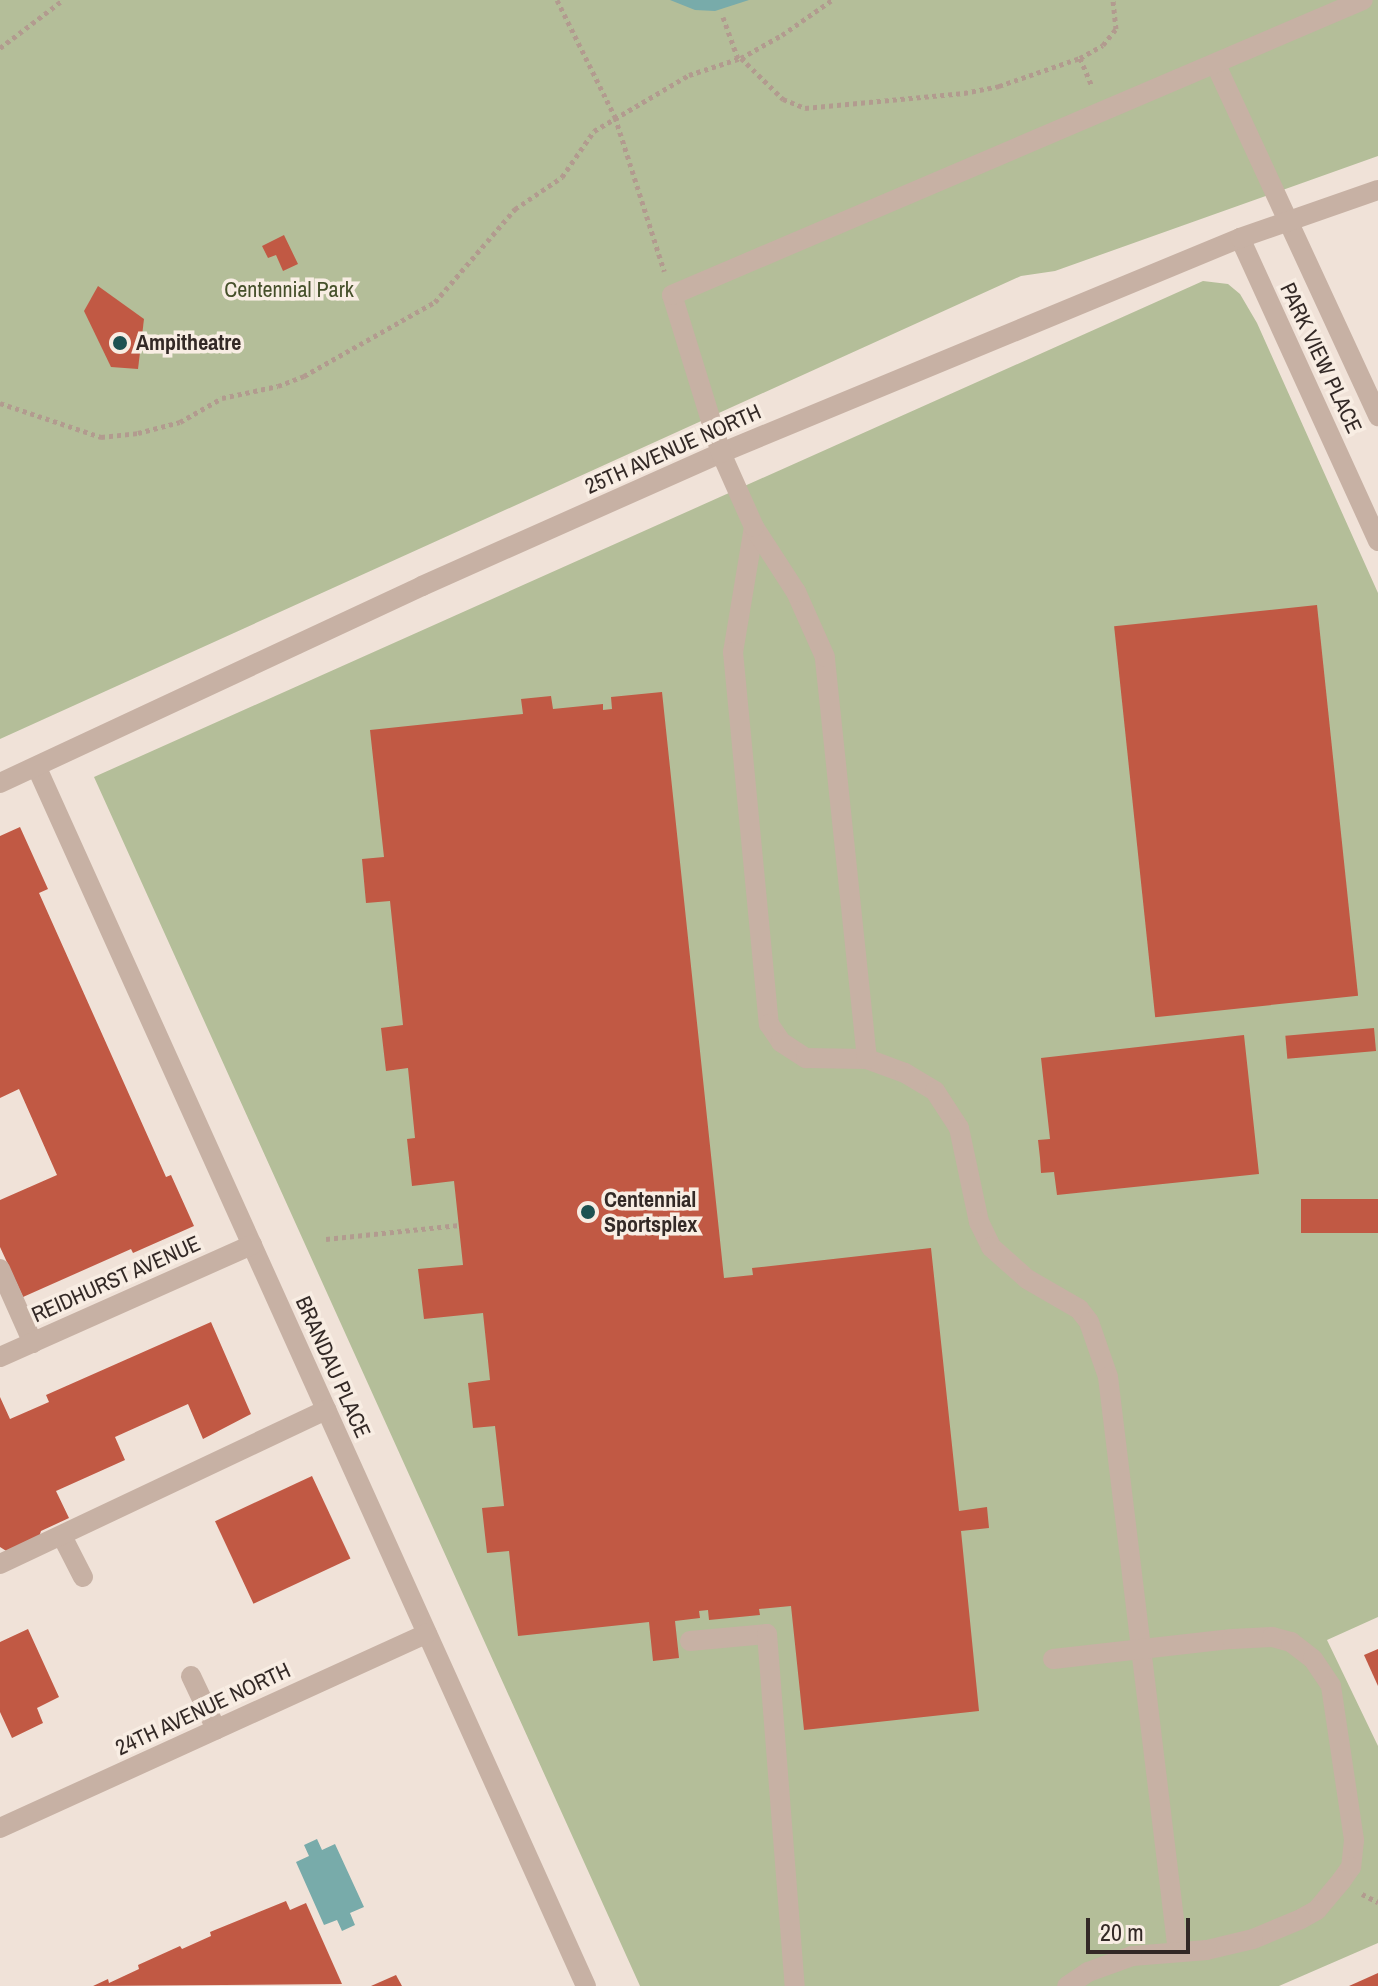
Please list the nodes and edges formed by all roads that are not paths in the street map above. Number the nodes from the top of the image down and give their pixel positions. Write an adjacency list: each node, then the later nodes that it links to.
1 (1363, 0): 2 (street)
2 (1216, 65): 4 (street); 7 (street)
3 (1378, 190): 4 (street, 25TH AVENUE NORTH)
4 (1289, 221): 5 (street, 25TH AVENUE NORTH); 6 (street)
5 (1240, 238): 7 (street, 25TH AVENUE NORTH); 9 (street, PARK VIEW PLACE)
6 (1378, 416)
7 (721, 453): 8 (street); 10 (street, 25TH AVENUE NORTH)
8 (754, 527): 12 (street); 12 (street)
9 (1378, 541)
10 (37, 768): 11 (street, 25TH AVENUE NORTH); 13 (street, BRANDAU PLACE)
11 (0, 783)
12 (867, 1059): 23 (street)
13 (252, 1245): 15 (street, REIDHURST AVENUE); 17 (street, BRANDAU PLACE)
14 (0, 1269): 15 (street)
15 (33, 1343): 16 (street, REIDHURST AVENUE)
16 (0, 1357)
17 (326, 1410): 18 (street); 21 (street, BRANDAU PLACE)
18 (62, 1536): 19 (street); 20 (street)
19 (0, 1564)
20 (83, 1577)
21 (427, 1633): 26 (street, 24TH AVENUE NORTH); 29 (street, BRANDAU PLACE)
22 (690, 1641): 30 (street)
23 (1142, 1650): 24 (street); 28 (street); 28 (street)
24 (1053, 1659)
25 (191, 1676): 26 (street)
26 (216, 1729): 27 (street, 24TH AVENUE NORTH)
27 (0, 1828)
28 (1178, 1952): 31 (street)
29 (586, 1986)
30 (795, 1986)
31 (1067, 1986)

